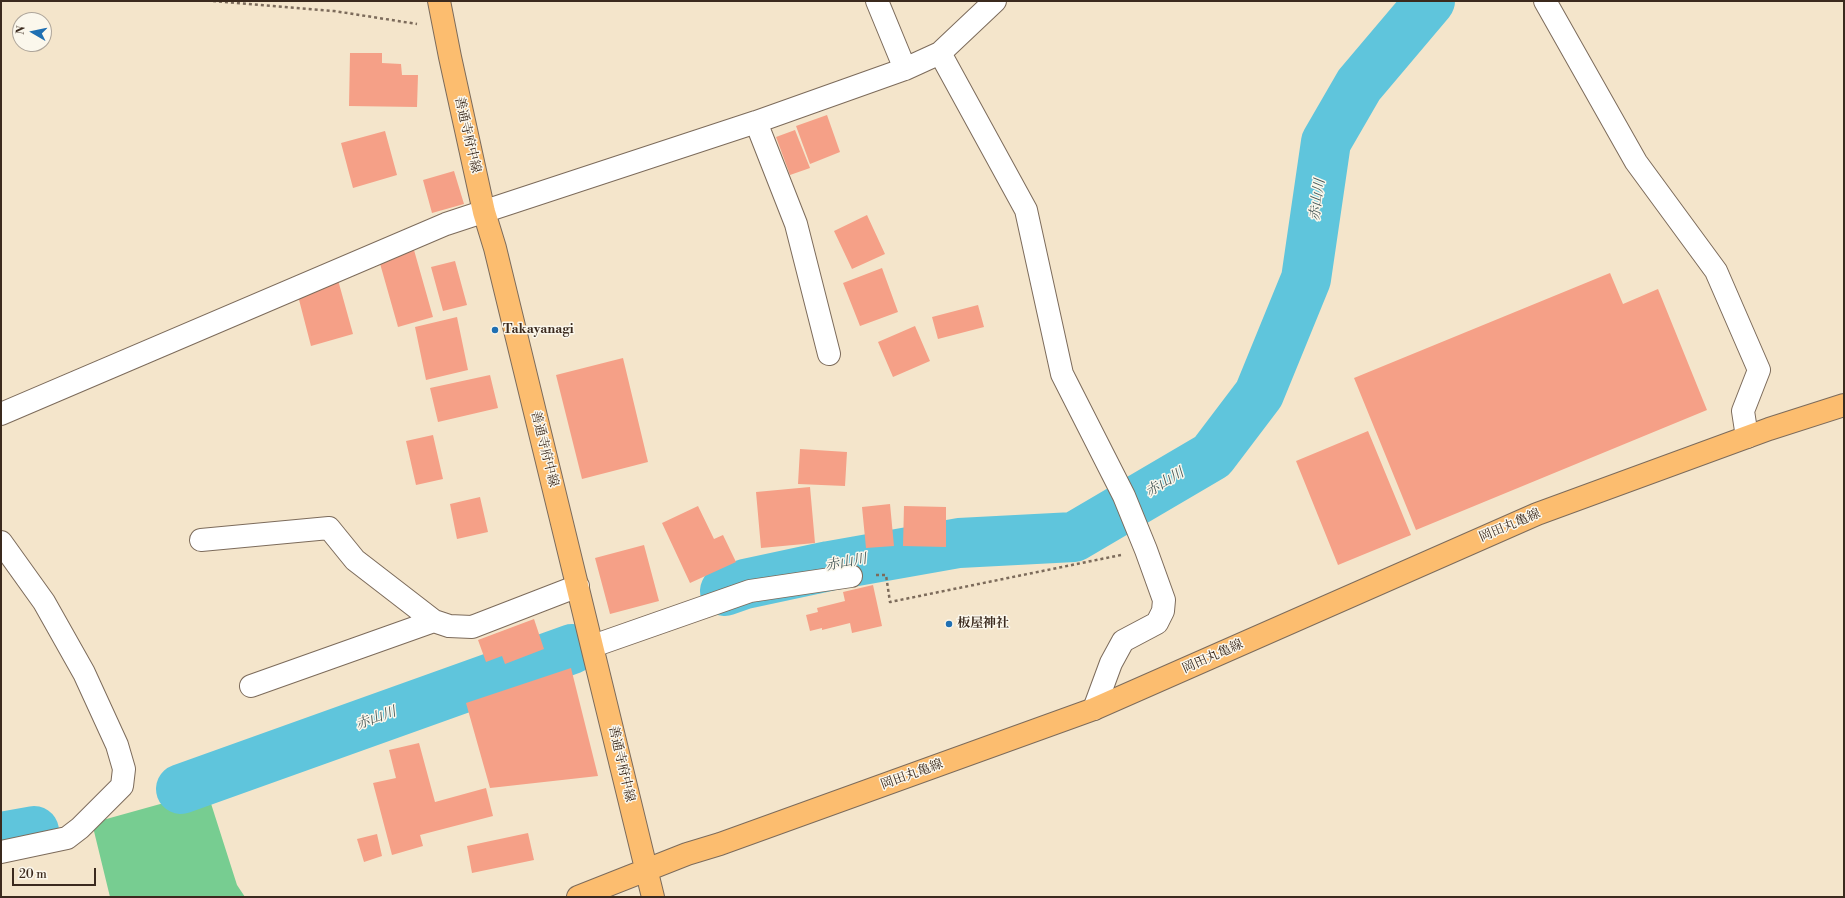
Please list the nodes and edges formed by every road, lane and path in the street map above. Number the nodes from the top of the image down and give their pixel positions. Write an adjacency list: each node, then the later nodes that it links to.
1 (213, 1): 6 (path)
2 (439, 1): 6 (main road, 善通寺府中線)
3 (878, 1): 8 (street)
4 (995, 1): 7 (street)
5 (1545, 1): 14 (street)
6 (444, 29): 10 (main road, 善通寺府中線)
7 (940, 53): 8 (street); 17 (street)
8 (905, 69): 9 (street)
9 (756, 122): 10 (street); 11 (street)
10 (484, 212): 13 (street); 19 (main road, 善通寺府中線)
11 (829, 354)
12 (1844, 405): 14 (main road, 岡田丸亀線)
13 (1, 414)
14 (1747, 437): 23 (main road, 岡田丸亀線)
15 (201, 540): 20 (street)
16 (1, 542): 24 (street)
17 (1146, 550): 18 (path); 23 (street)
18 (851, 576): 21 (street)
19 (578, 586): 20 (street); 21 (main road, 善通寺府中線)
20 (434, 621): 22 (street)
21 (593, 646): 25 (main road, 善通寺府中線)
22 (251, 686)
23 (1094, 709): 25 (main road, 岡田丸亀線)
24 (1, 852)
25 (646, 871): 26 (main road, 岡田丸亀線); 27 (main road, 善通寺府中線)
26 (578, 897)
27 (653, 897)

